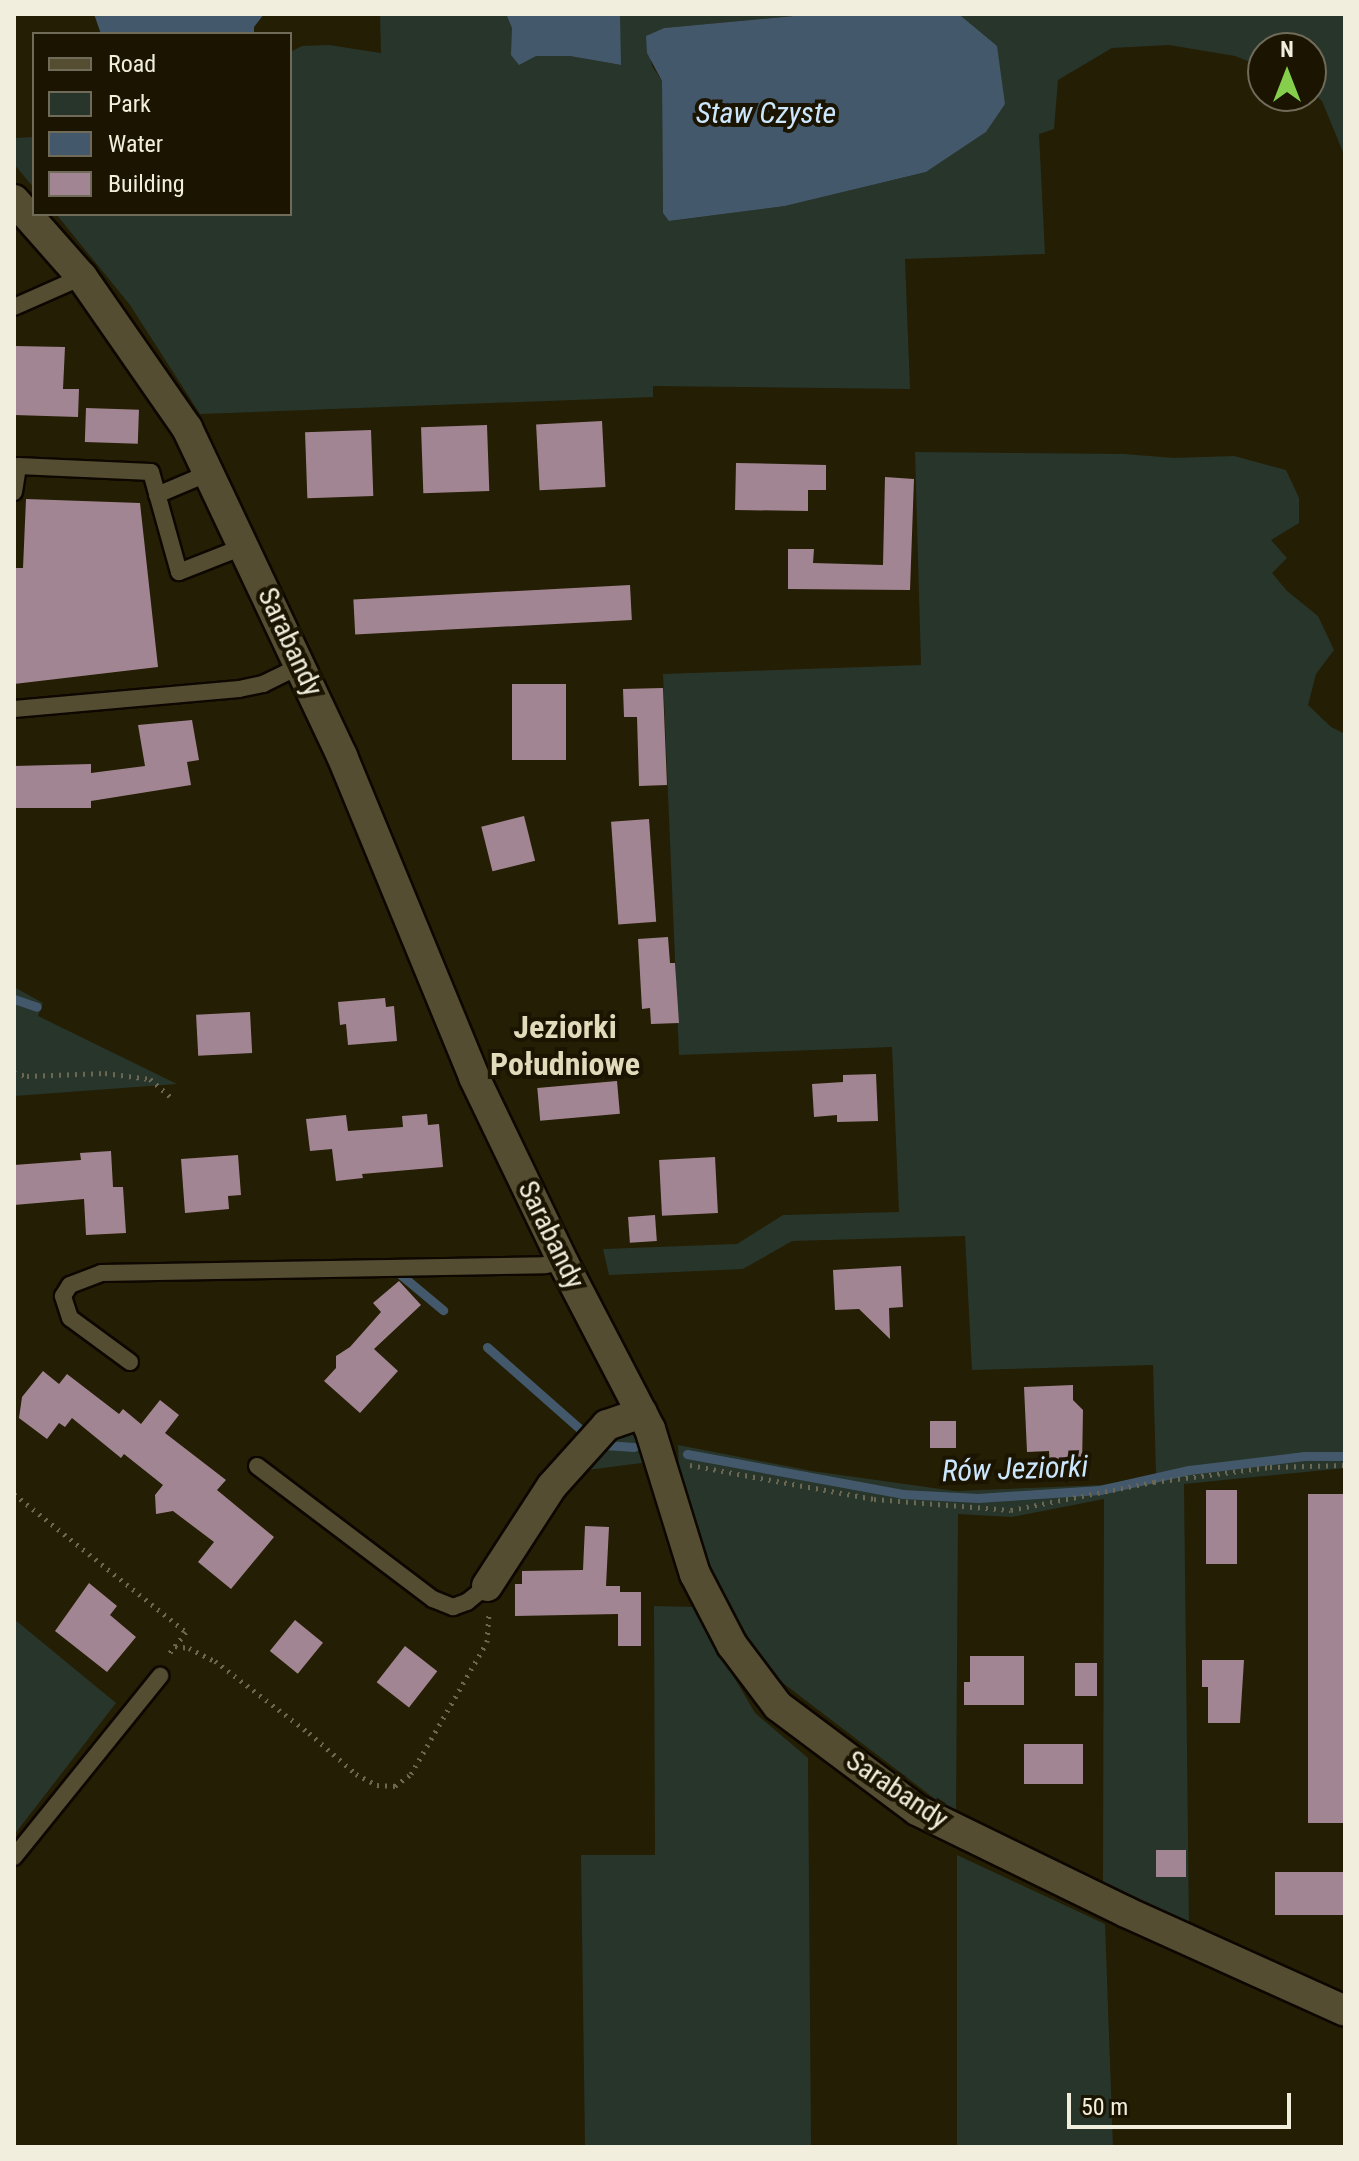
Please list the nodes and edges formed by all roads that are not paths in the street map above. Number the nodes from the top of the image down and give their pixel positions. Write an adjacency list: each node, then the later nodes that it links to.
1 (14, 200): 2 (street, Sarabandy)
2 (82, 277): 3 (lane); 4 (street, Sarabandy)
3 (14, 307)
4 (209, 473): 6 (lane); 7 (street, Sarabandy)
5 (14, 492): 6 (lane)
6 (157, 495): 7 (lane)
7 (245, 546): 8 (street, Sarabandy)
8 (302, 665): 9 (lane); 10 (street, Sarabandy)
9 (14, 709)
10 (563, 1262): 11 (lane); 12 (street, Sarabandy)
11 (130, 1362)
12 (642, 1413): 14 (street); 17 (street, Sarabandy)
13 (257, 1466): 14 (lane)
14 (487, 1586)
15 (160, 1676): 16 (lane)
16 (14, 1857)
17 (1345, 2011)

